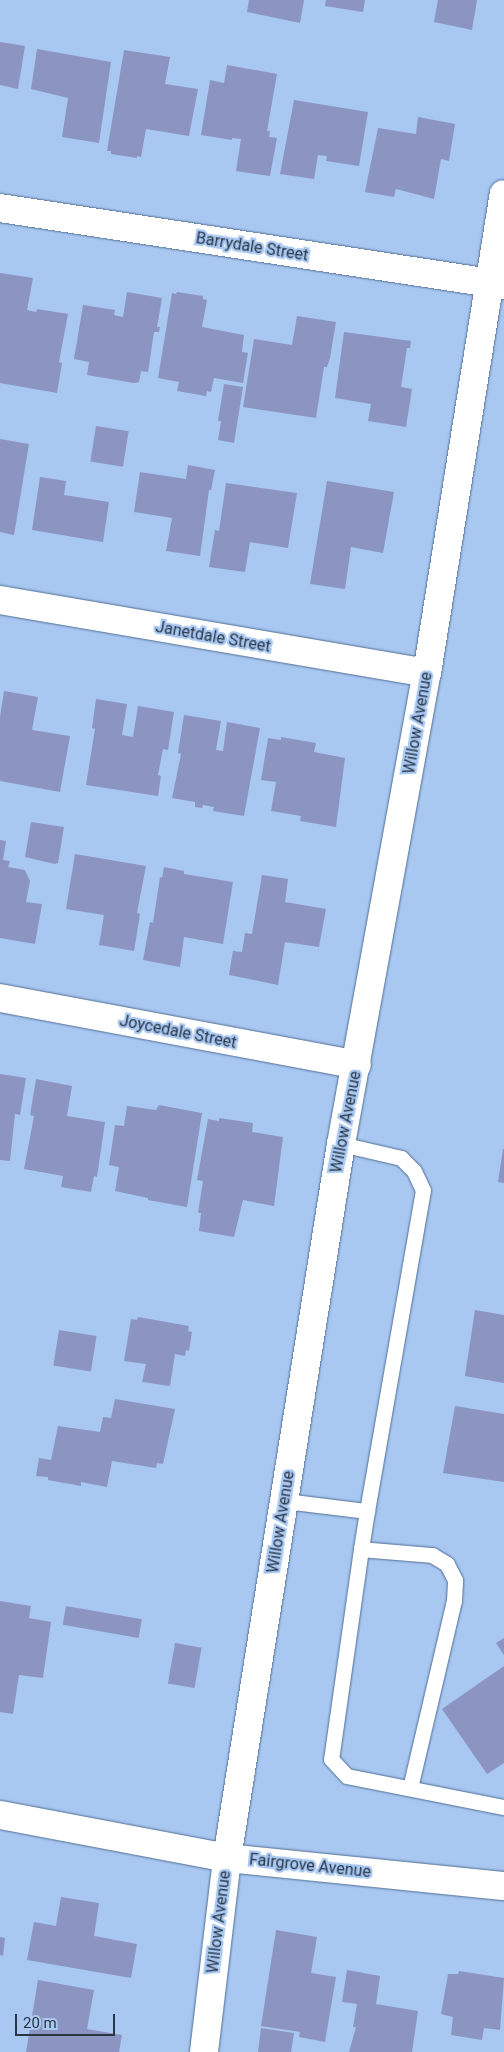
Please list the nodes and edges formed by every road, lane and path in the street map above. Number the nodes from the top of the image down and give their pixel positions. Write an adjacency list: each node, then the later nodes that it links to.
1 (504, 194): 3 (street, Willow Avenue)
2 (0, 208): 3 (street, Barrydale Street)
3 (497, 284): 5 (street, Willow Avenue)
4 (0, 600): 5 (street, Janetdale Street)
5 (427, 673): 7 (street, Willow Avenue)
6 (0, 998): 7 (street, Joycedale Street)
7 (357, 1065): 8 (street, Willow Avenue)
8 (341, 1144): 9 (street, Willow Avenue); 10 (lane)
9 (285, 1500): 10 (lane); 15 (street, Willow Avenue)
10 (367, 1511): 11 (lane)
11 (361, 1549): 12 (lane); 12 (lane)
12 (410, 1788): 13 (lane)
13 (504, 1807)
14 (0, 1815): 15 (street, Fairgrove Avenue)
15 (227, 1858): 16 (street, Fairgrove Avenue); 17 (street, Willow Avenue)
16 (504, 1886)
17 (204, 2052)

